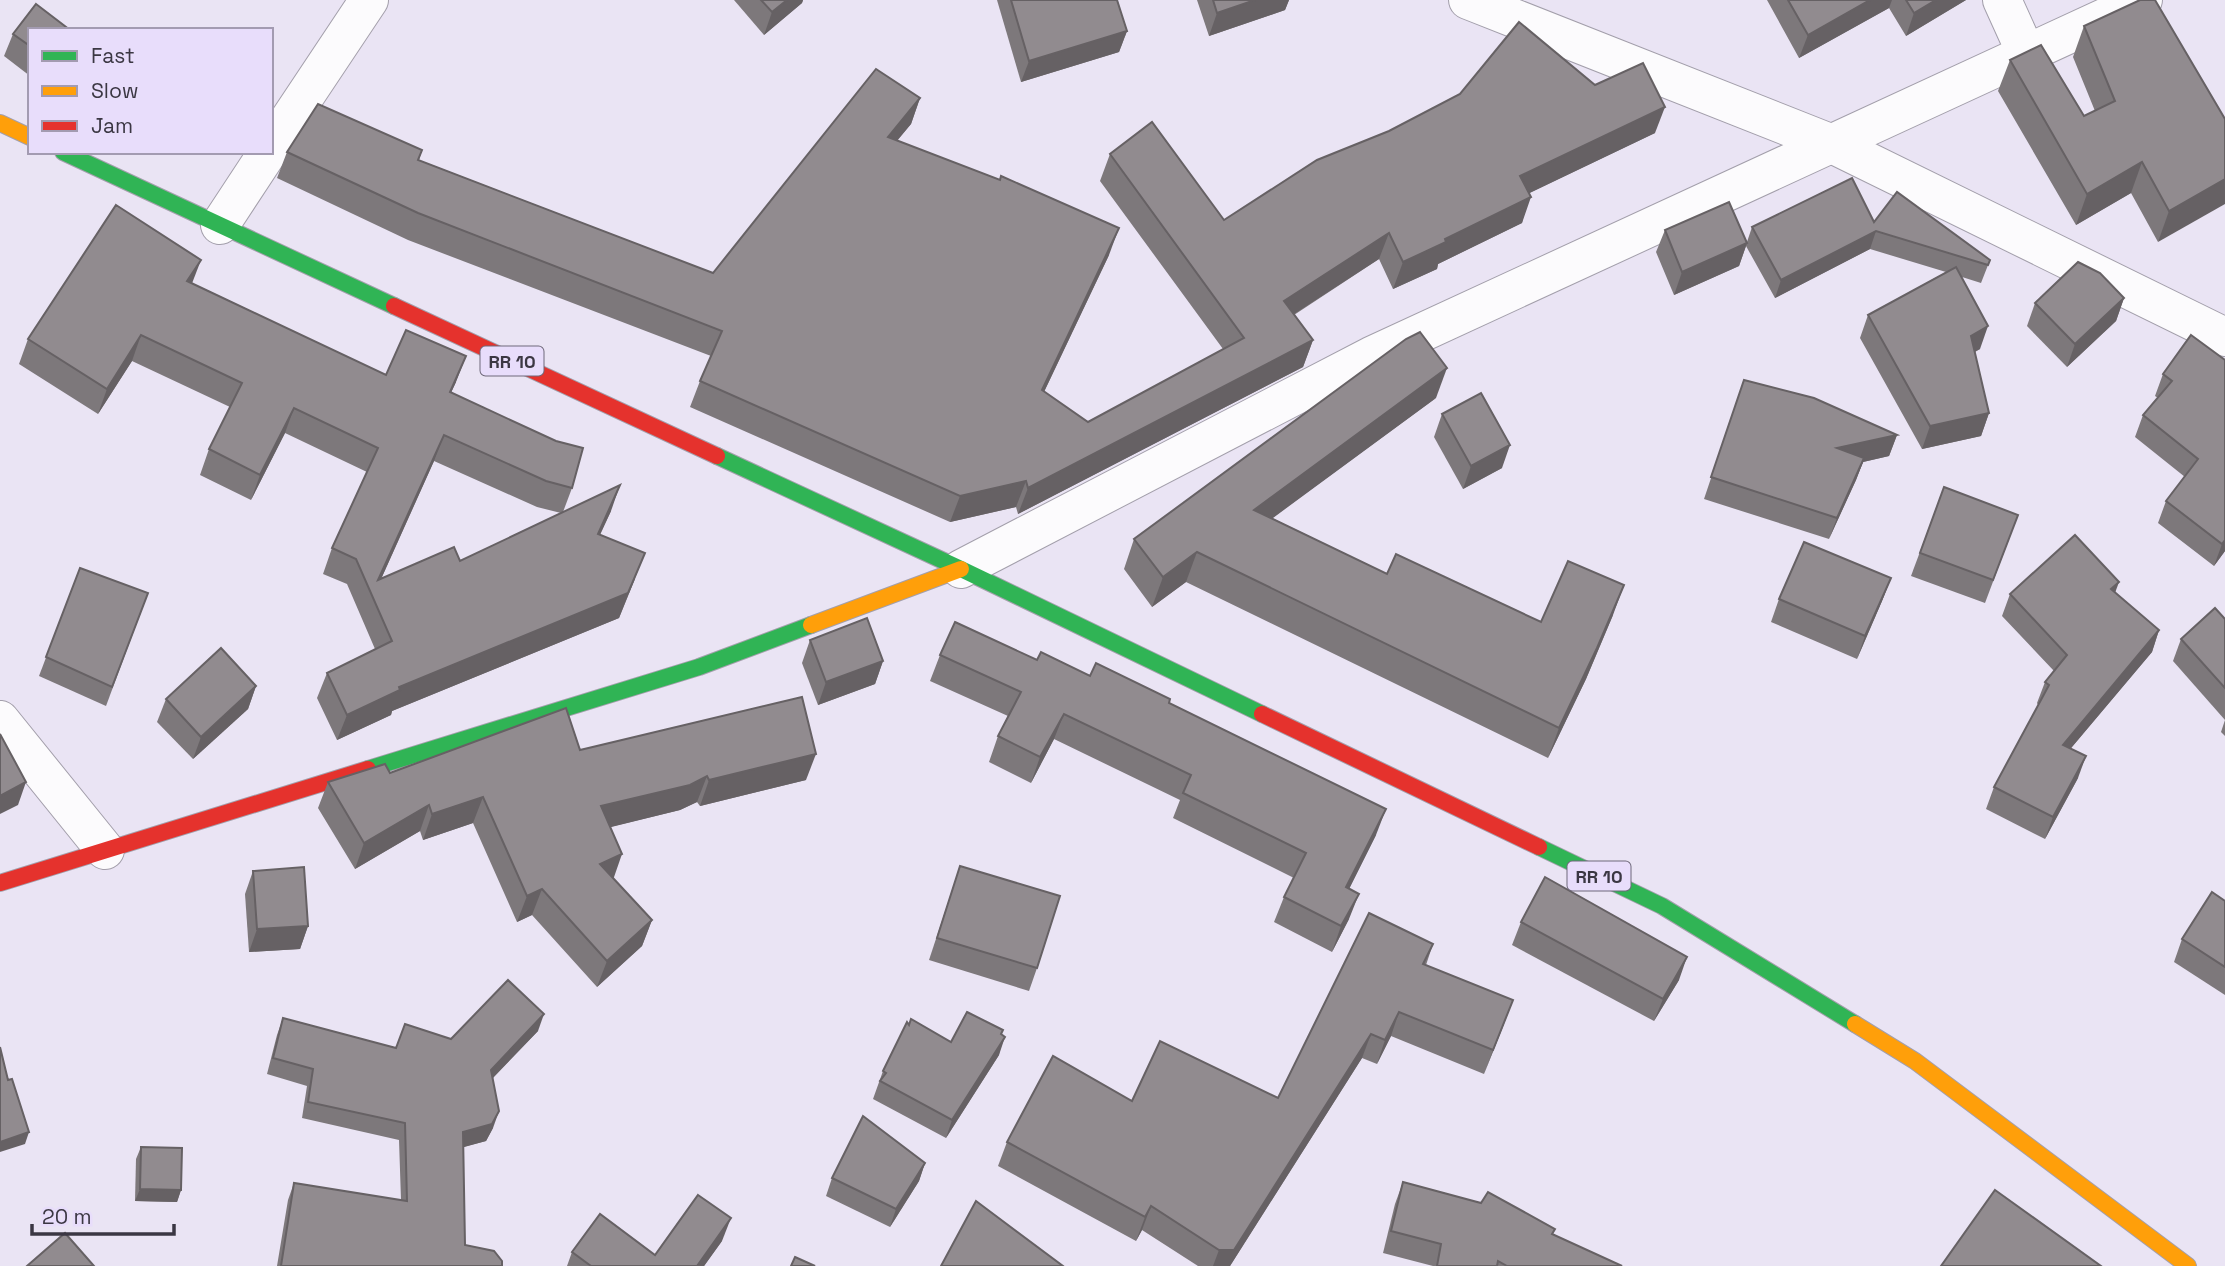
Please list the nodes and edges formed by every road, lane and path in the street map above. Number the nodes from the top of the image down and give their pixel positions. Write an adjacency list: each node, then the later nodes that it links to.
1 (369, 0): 9 (street)
2 (1468, 0): 8 (street)
3 (2002, 0): 5 (street)
4 (2143, 0): 5 (street)
5 (2026, 53): 8 (street)
6 (0, 123): 7 (main road)
7 (28, 136)
8 (1830, 143): 13 (street); 14 (street)
9 (273, 145)
10 (67, 154): 12 (main road, RR 10)
11 (267, 154): 12 (street)
12 (220, 225): 14 (main road, RR 10)
13 (2224, 336)
14 (961, 569): 16 (main road); 18 (main road, RR 10)
15 (0, 720): 16 (street)
16 (105, 850): 17 (main road)
17 (0, 883)
18 (2188, 1266)

